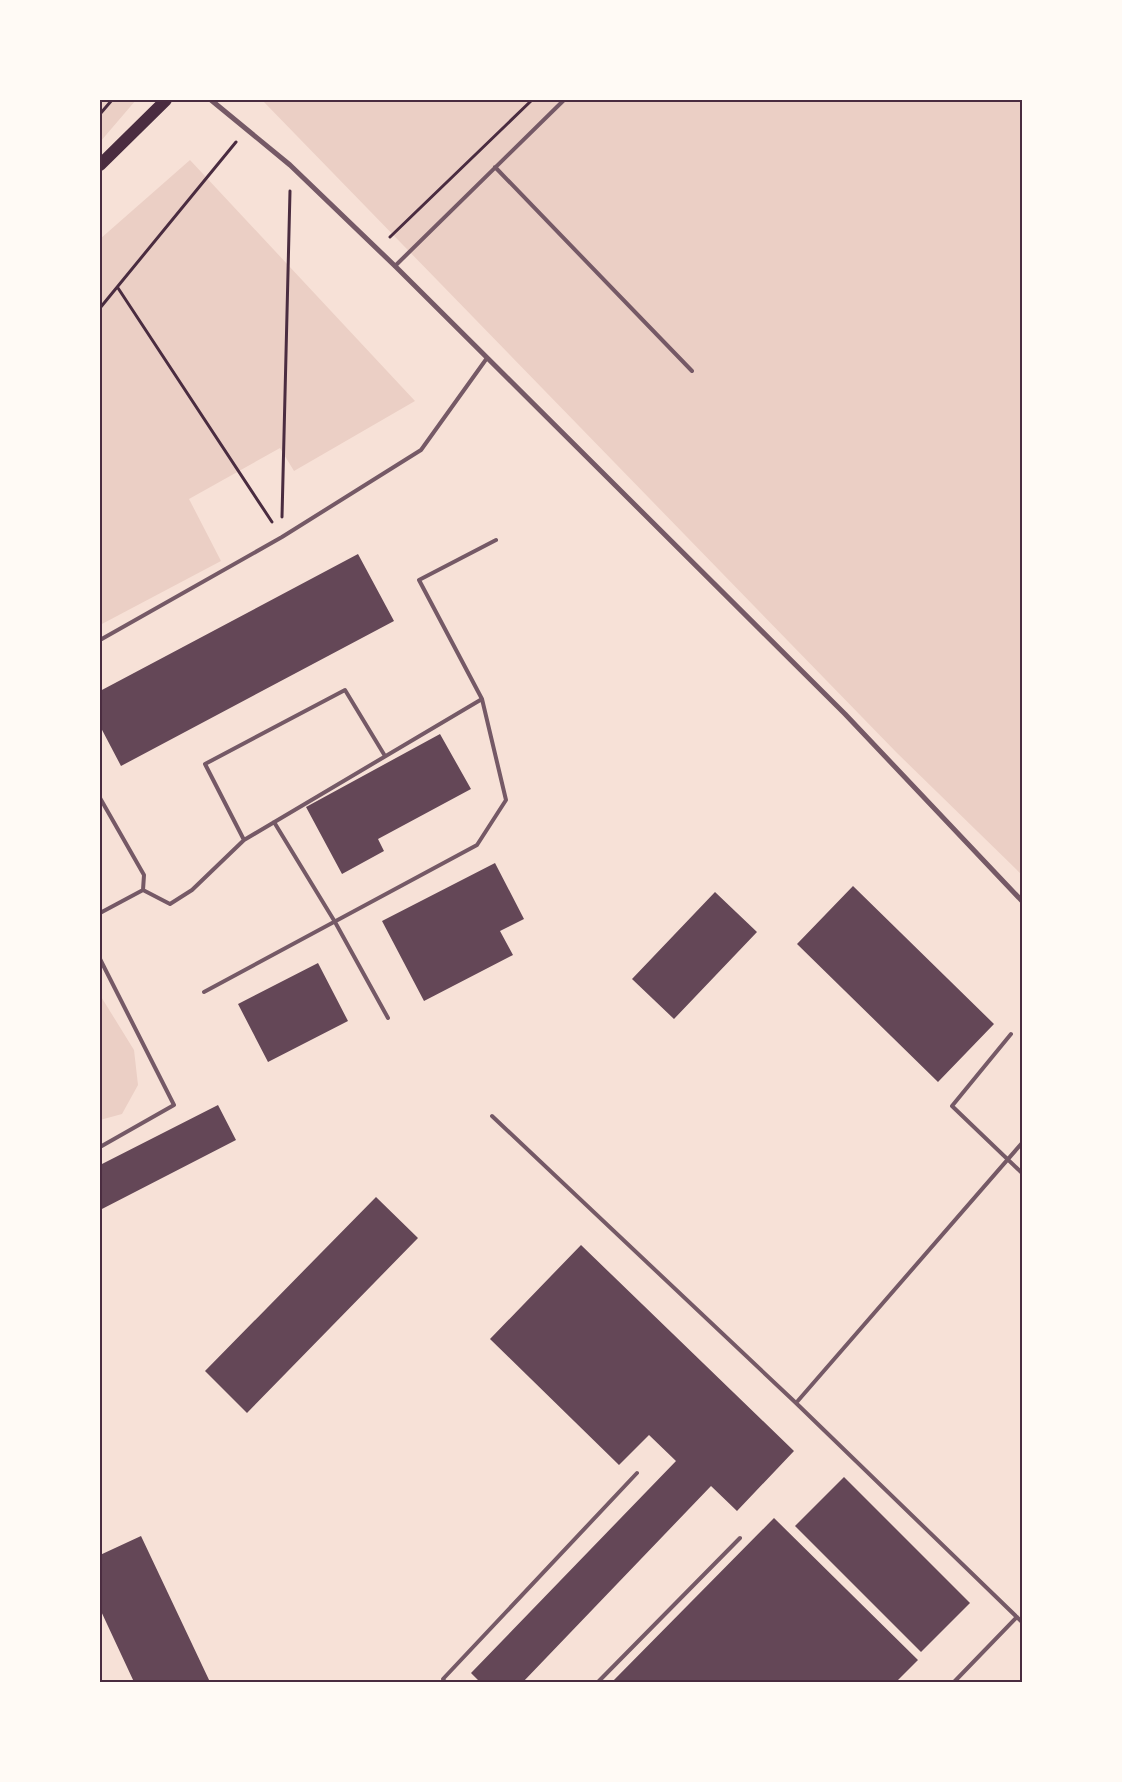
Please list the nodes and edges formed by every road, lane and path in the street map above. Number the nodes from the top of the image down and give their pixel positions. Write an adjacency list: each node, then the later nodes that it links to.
1 (112, 100): 6 (path)
2 (166, 100): 8 (main road)
3 (211, 100): 7 (street)
4 (532, 100): 11 (path)
5 (564, 100): 10 (lane)
6 (100, 114)
7 (246, 130): 9 (street); 13 (path)
8 (100, 165)
9 (290, 165): 11 (street); 17 (path)
10 (495, 167): 12 (lane); 16 (lane)
11 (377, 249): 12 (street)
12 (395, 266): 15 (street)
13 (118, 288): 14 (path); 17 (path)
14 (100, 308)
15 (487, 358): 17 (lane); 26 (street)
16 (692, 371)
17 (282, 537): 19 (lane)
18 (496, 540): 20 (lane)
19 (100, 640)
20 (482, 699): 21 (lane); 28 (lane)
21 (385, 756): 23 (lane); 24 (lane)
22 (100, 798): 25 (lane)
23 (274, 822): 24 (lane); 28 (lane)
24 (244, 840): 25 (lane)
25 (143, 890): 27 (lane)
26 (1022, 901)
27 (100, 913)
28 (335, 922): 30 (lane); 31 (lane)
29 (100, 959): 35 (lane)
30 (204, 992)
31 (388, 1018)
32 (1011, 1034): 36 (lane)
33 (492, 1116): 38 (lane)
34 (1022, 1143): 36 (lane)
35 (100, 1147)
36 (1008, 1159): 37 (lane); 38 (lane)
37 (1022, 1173)
38 (796, 1403): 41 (lane)
39 (637, 1473): 43 (lane)
40 (740, 1538): 44 (lane)
41 (1016, 1617): 42 (lane); 45 (lane)
42 (1022, 1622)
43 (445, 1682)
44 (598, 1682)
45 (954, 1682)

